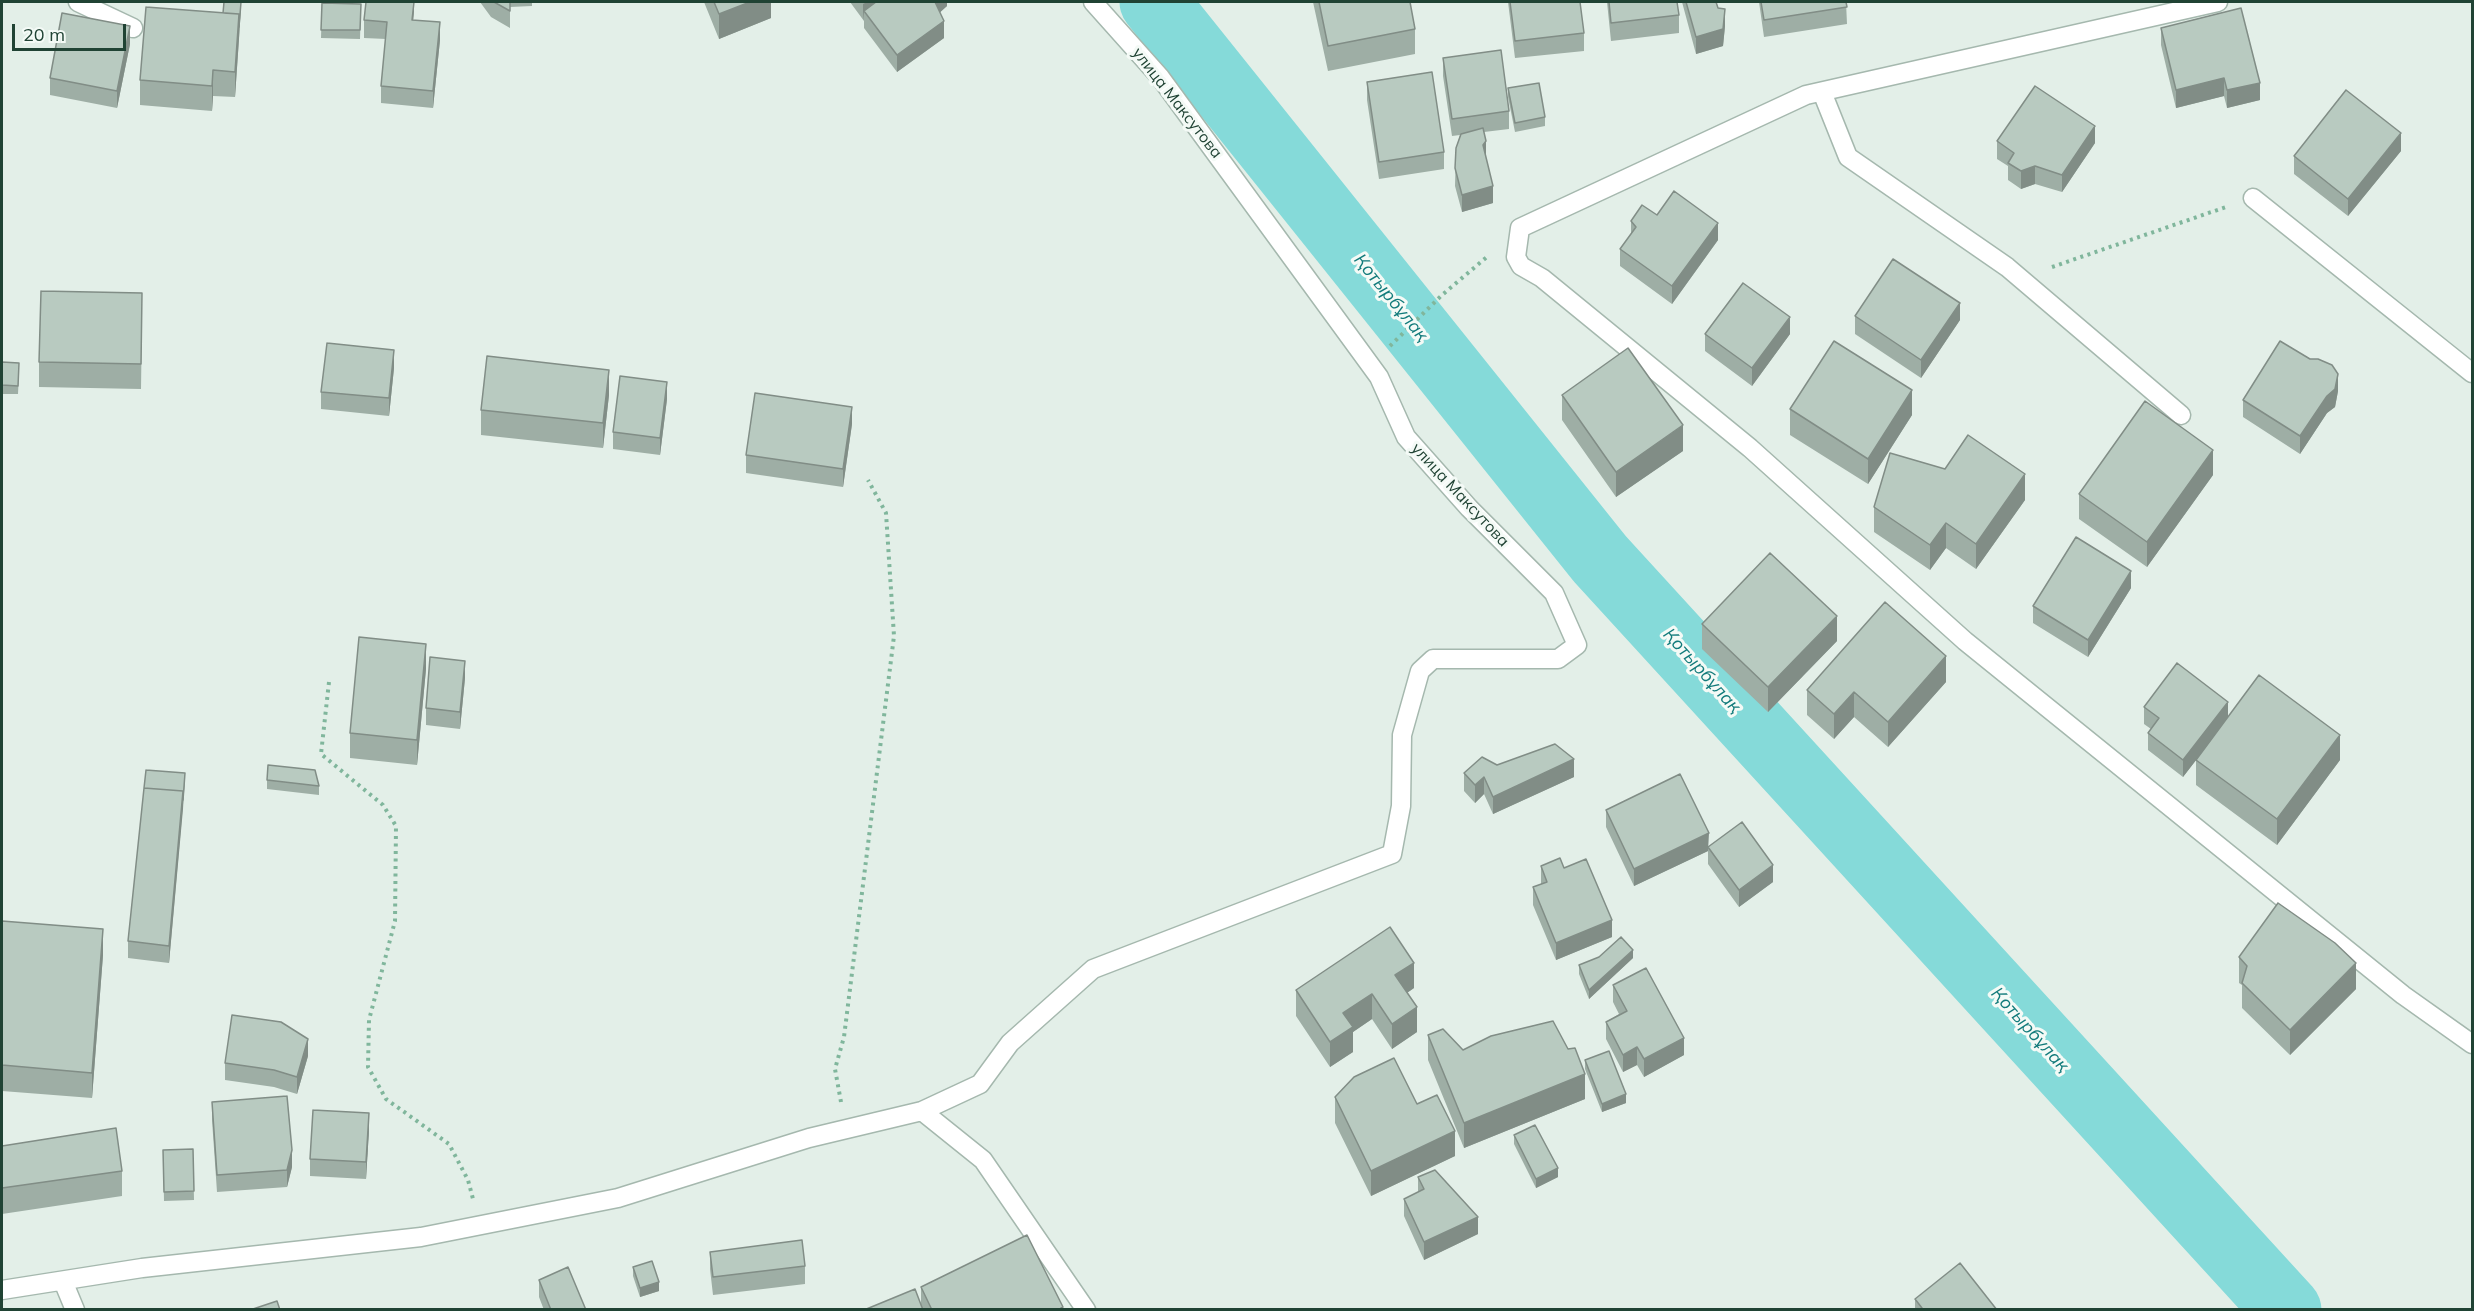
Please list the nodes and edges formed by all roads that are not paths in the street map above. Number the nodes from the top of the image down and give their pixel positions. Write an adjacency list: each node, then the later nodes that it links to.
1 (78, 2): 4 (street)
2 (1093, 2): 10 (street, улица Максутова)
3 (2218, 2): 5 (street)
4 (133, 28)
5 (1822, 92): 8 (street); 9 (street)
6 (2253, 198): 7 (street)
7 (2472, 373)
8 (2181, 415)
9 (2472, 1044)
10 (922, 1111): 11 (street); 14 (street)
11 (63, 1281): 12 (street); 13 (street)
12 (2, 1290)
13 (75, 1310)
14 (1086, 1310)

